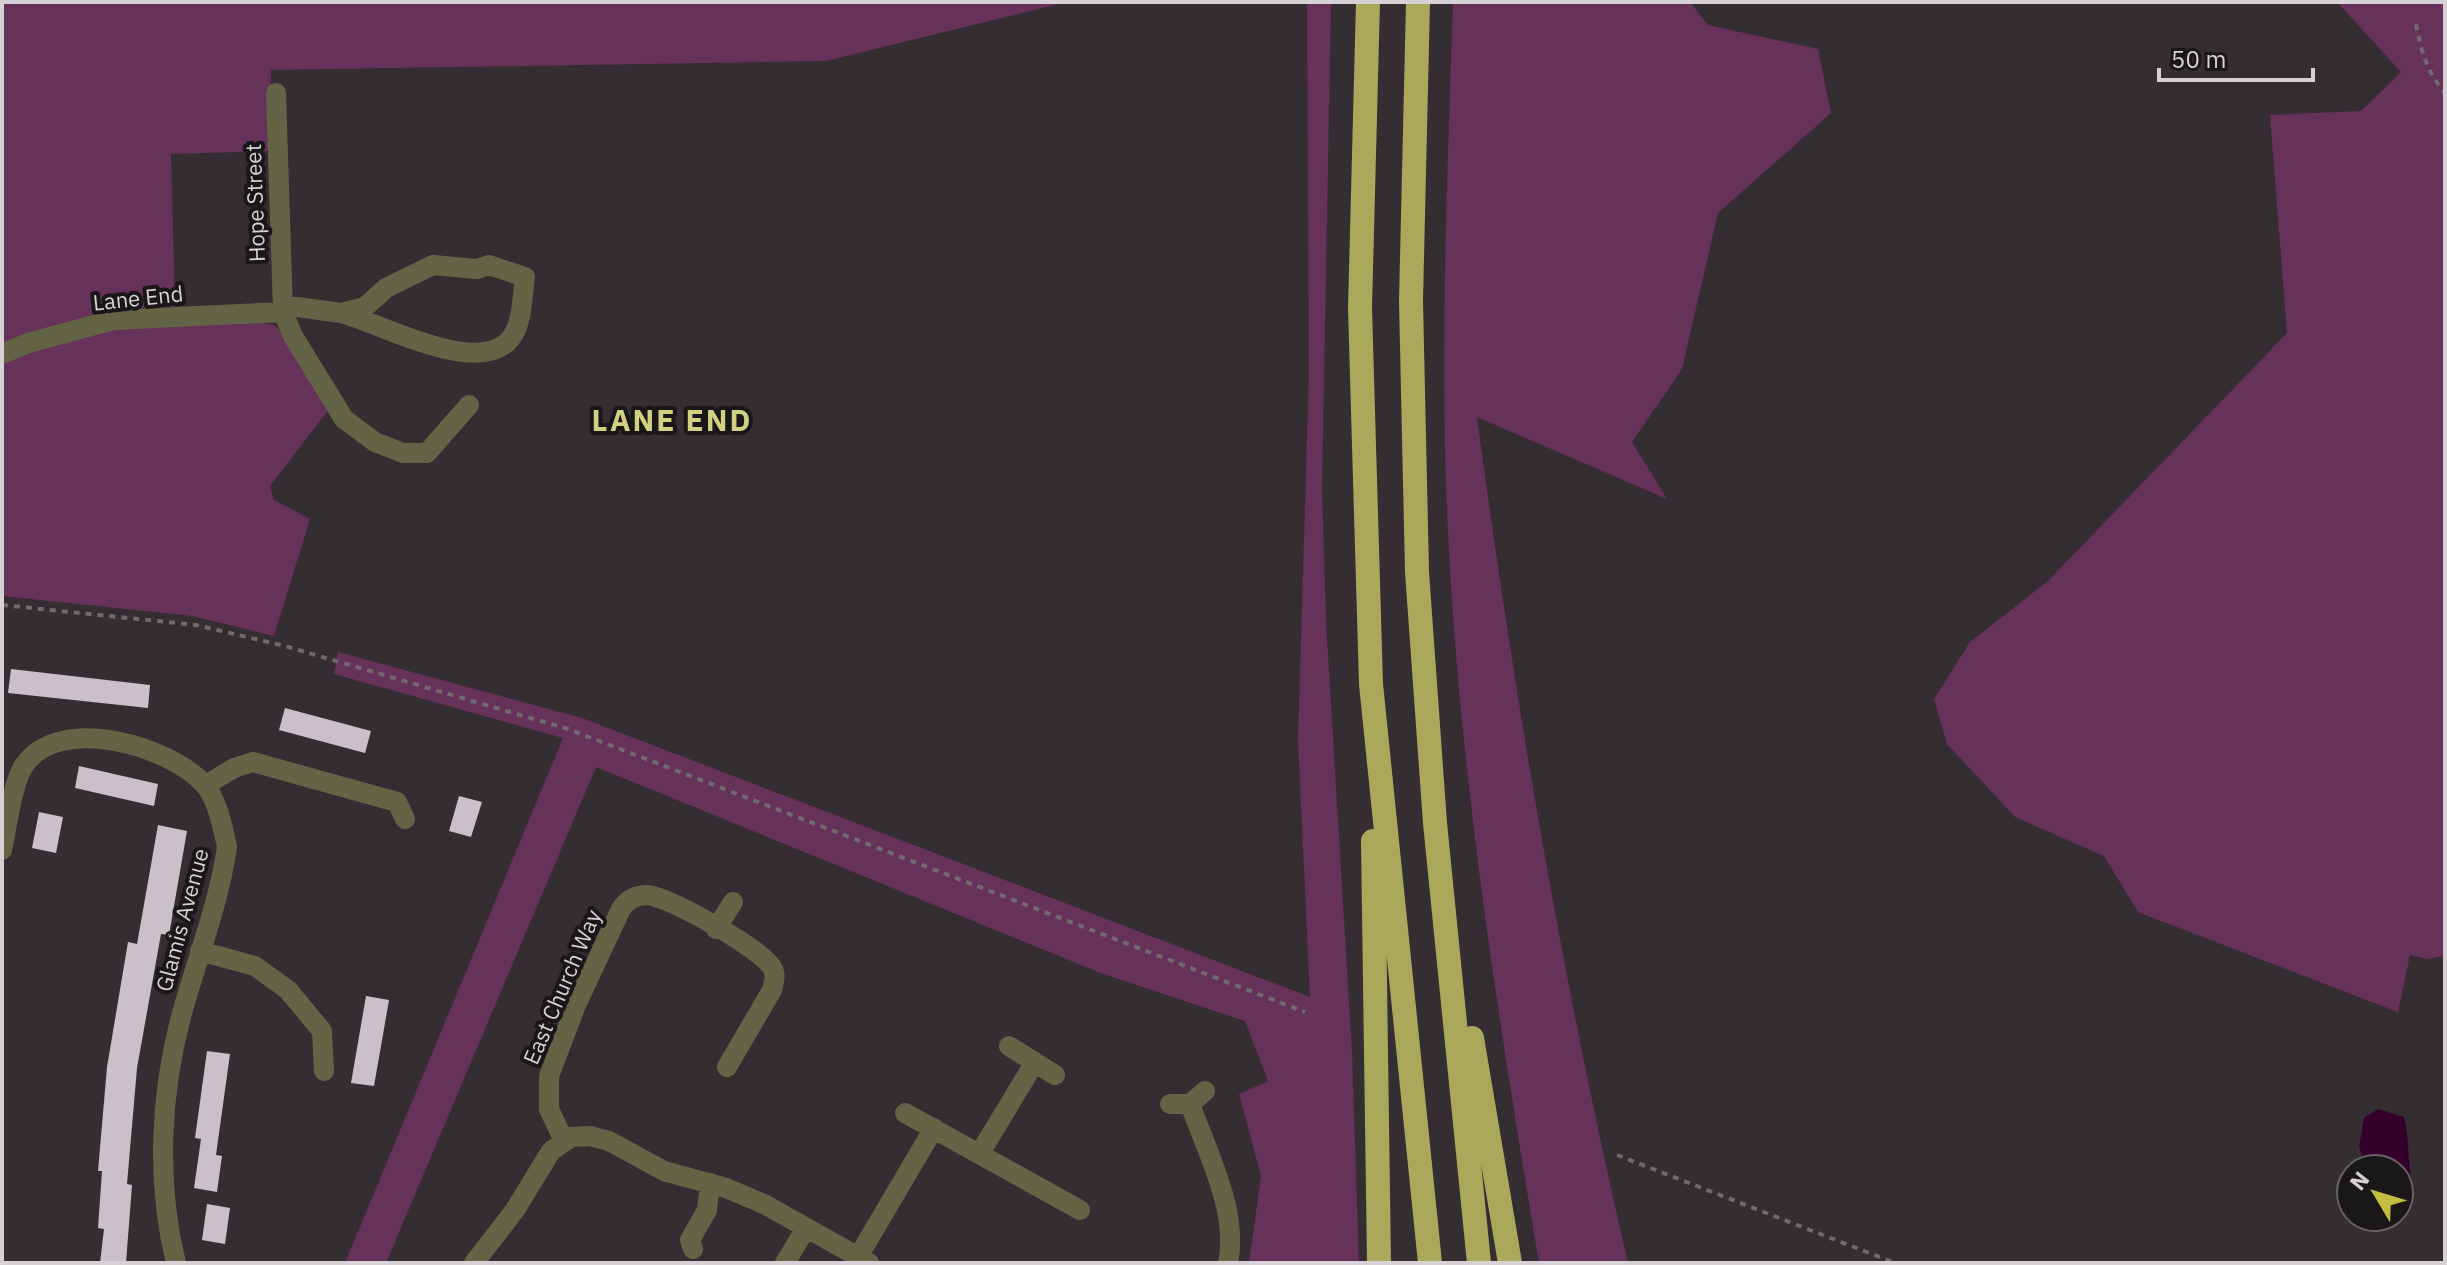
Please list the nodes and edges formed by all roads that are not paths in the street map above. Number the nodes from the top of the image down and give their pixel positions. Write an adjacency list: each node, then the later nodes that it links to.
1 (1368, 2): 8 (highway)
2 (1418, 2): 11 (highway)
3 (276, 93): 4 (street, Hope Street)
4 (283, 308): 5 (street, Lane End); 6 (street, Lane End); 7 (street)
5 (341, 313): 5 (street, Lane End)
6 (2, 354)
7 (469, 405)
8 (1371, 684): 35 (highway); 36 (highway)
9 (206, 785): 10 (street); 12 (street); 15 (street, Glamis Avenue)
10 (405, 819)
11 (1435, 823): 37 (highway); 38 (highway)
12 (2, 850)
13 (733, 902): 14 (street)
14 (716, 929): 18 (street, East Church Way); 24 (street, East Church Way)
15 (200, 951): 19 (street); 31 (street, Glamis Avenue)
16 (1009, 1046): 17 (street)
17 (1035, 1062): 20 (street); 25 (street)
18 (727, 1067)
19 (324, 1071)
20 (1055, 1075)
21 (1188, 1100): 34 (street)
22 (905, 1113): 23 (street)
23 (934, 1128): 25 (street); 30 (street)
24 (564, 1141): 26 (street); 32 (street)
25 (980, 1153): 27 (street)
26 (710, 1183): 28 (street); 29 (street)
27 (1080, 1210)
28 (806, 1228): 30 (street); 33 (street)
29 (693, 1249)
30 (863, 1260)
31 (176, 1263)
32 (474, 1263)
33 (785, 1263)
34 (1228, 1263)
35 (1379, 1263)
36 (1430, 1263)
37 (1479, 1263)
38 (1510, 1263)

